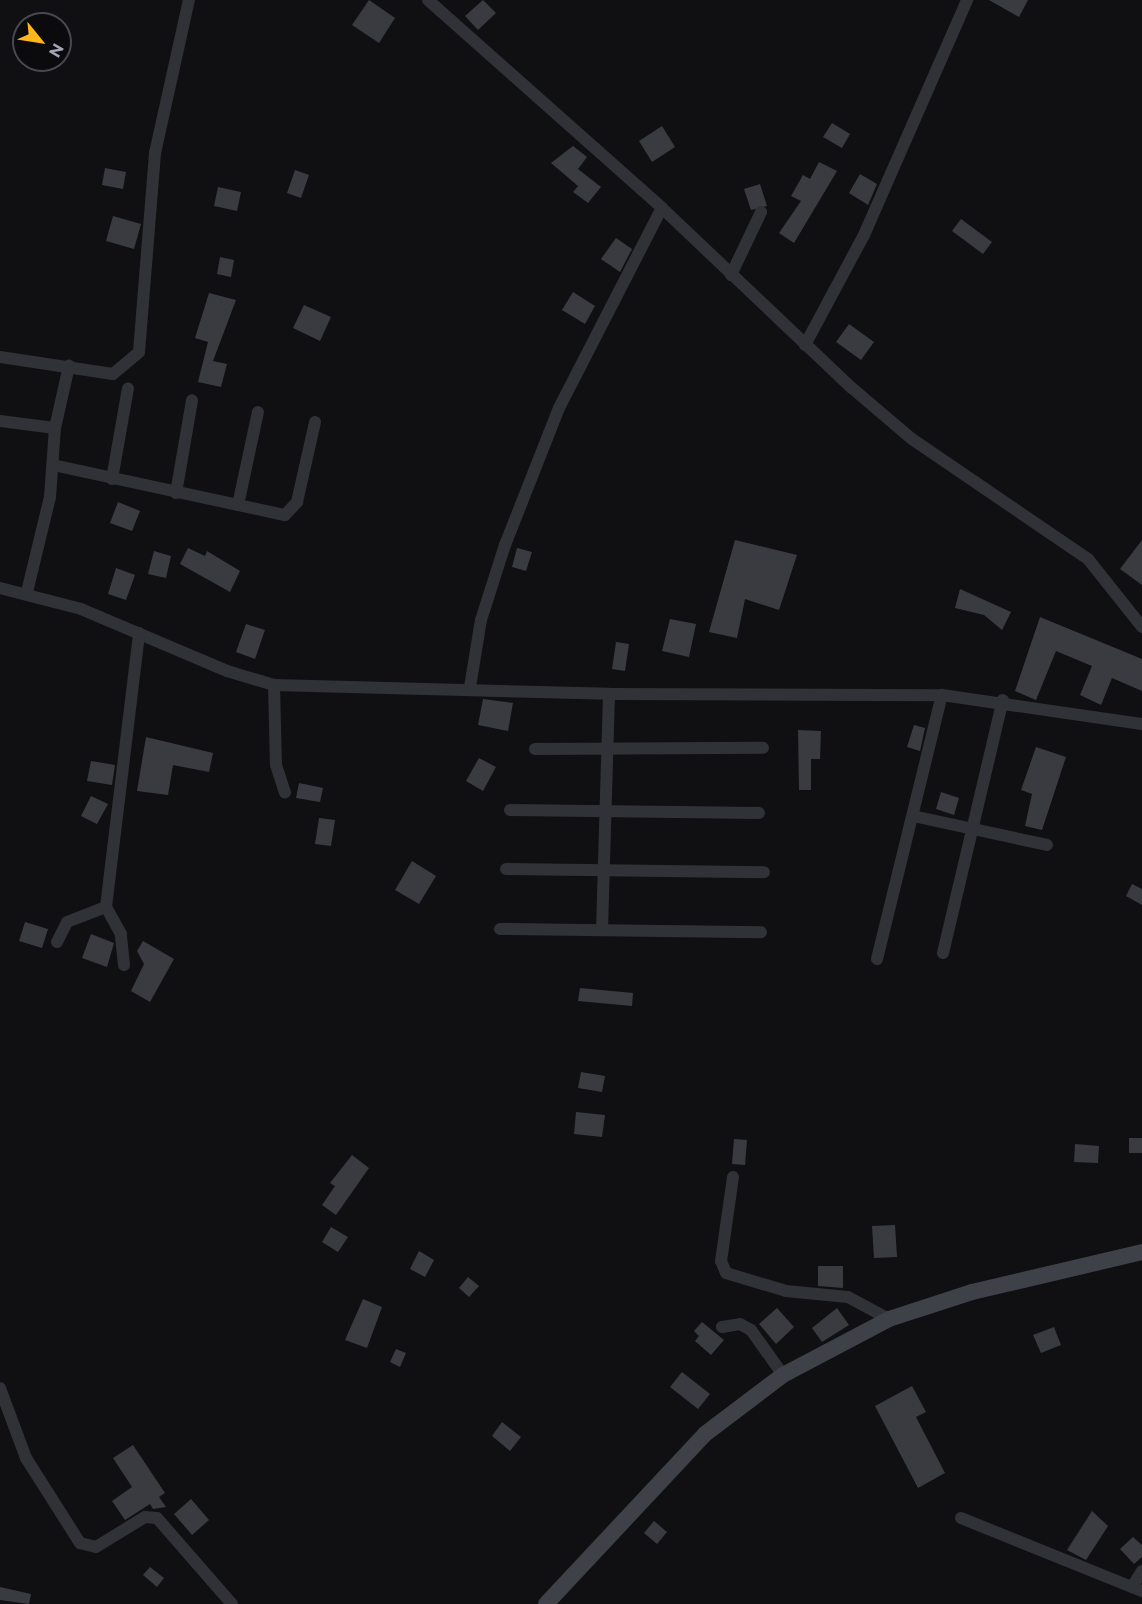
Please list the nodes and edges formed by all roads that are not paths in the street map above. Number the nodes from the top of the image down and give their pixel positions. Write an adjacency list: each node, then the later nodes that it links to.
1 (189, 0): 9 (street)
2 (428, 0): 4 (street)
3 (967, 0): 7 (street)
4 (662, 208): 6 (street); 25 (street)
5 (761, 212): 6 (street)
6 (731, 275): 7 (street)
7 (805, 345): 22 (street)
8 (0, 357): 9 (street)
9 (69, 366): 15 (street)
10 (128, 388): 17 (street)
11 (192, 400): 18 (street)
12 (258, 412): 19 (street)
13 (0, 421): 15 (street)
14 (315, 422): 19 (street)
15 (55, 428): 16 (street)
16 (53, 465): 17 (street); 21 (street)
17 (112, 479): 18 (street)
18 (176, 493): 19 (street)
19 (238, 505)
20 (0, 588): 21 (street)
21 (27, 592): 23 (street)
22 (1142, 627)
23 (140, 633): 24 (street); 43 (street)
24 (274, 685): 25 (street); 33 (street)
25 (470, 687): 26 (street)
26 (609, 694): 27 (street); 30 (street)
27 (942, 695): 28 (street); 37 (street)
28 (1003, 700): 29 (street); 38 (street)
29 (1142, 724)
30 (605, 747): 31 (street); 32 (street); 35 (street)
31 (763, 748)
32 (535, 749)
33 (285, 793)
34 (510, 810): 35 (street)
35 (604, 812): 36 (street); 41 (street)
36 (759, 813)
37 (913, 816): 38 (street); 49 (street)
38 (973, 828): 39 (street); 48 (street)
39 (1047, 845)
40 (506, 869): 41 (street)
41 (603, 871): 42 (street); 45 (street)
42 (764, 872)
43 (106, 907): 47 (street); 50 (street)
44 (500, 929): 45 (street)
45 (602, 930): 46 (street)
46 (761, 932)
47 (57, 942)
48 (943, 953)
49 (877, 959)
50 (124, 965)
51 (733, 1178): 53 (street)
52 (1142, 1252): 53 (street)
53 (889, 1319): 55 (street)
54 (722, 1327): 55 (street)
55 (783, 1375): 61 (street)
56 (0, 1388): 60 (street)
57 (961, 1518): 59 (street)
58 (1142, 1571): 59 (street)
59 (1137, 1589)
60 (232, 1604)
61 (546, 1604)

